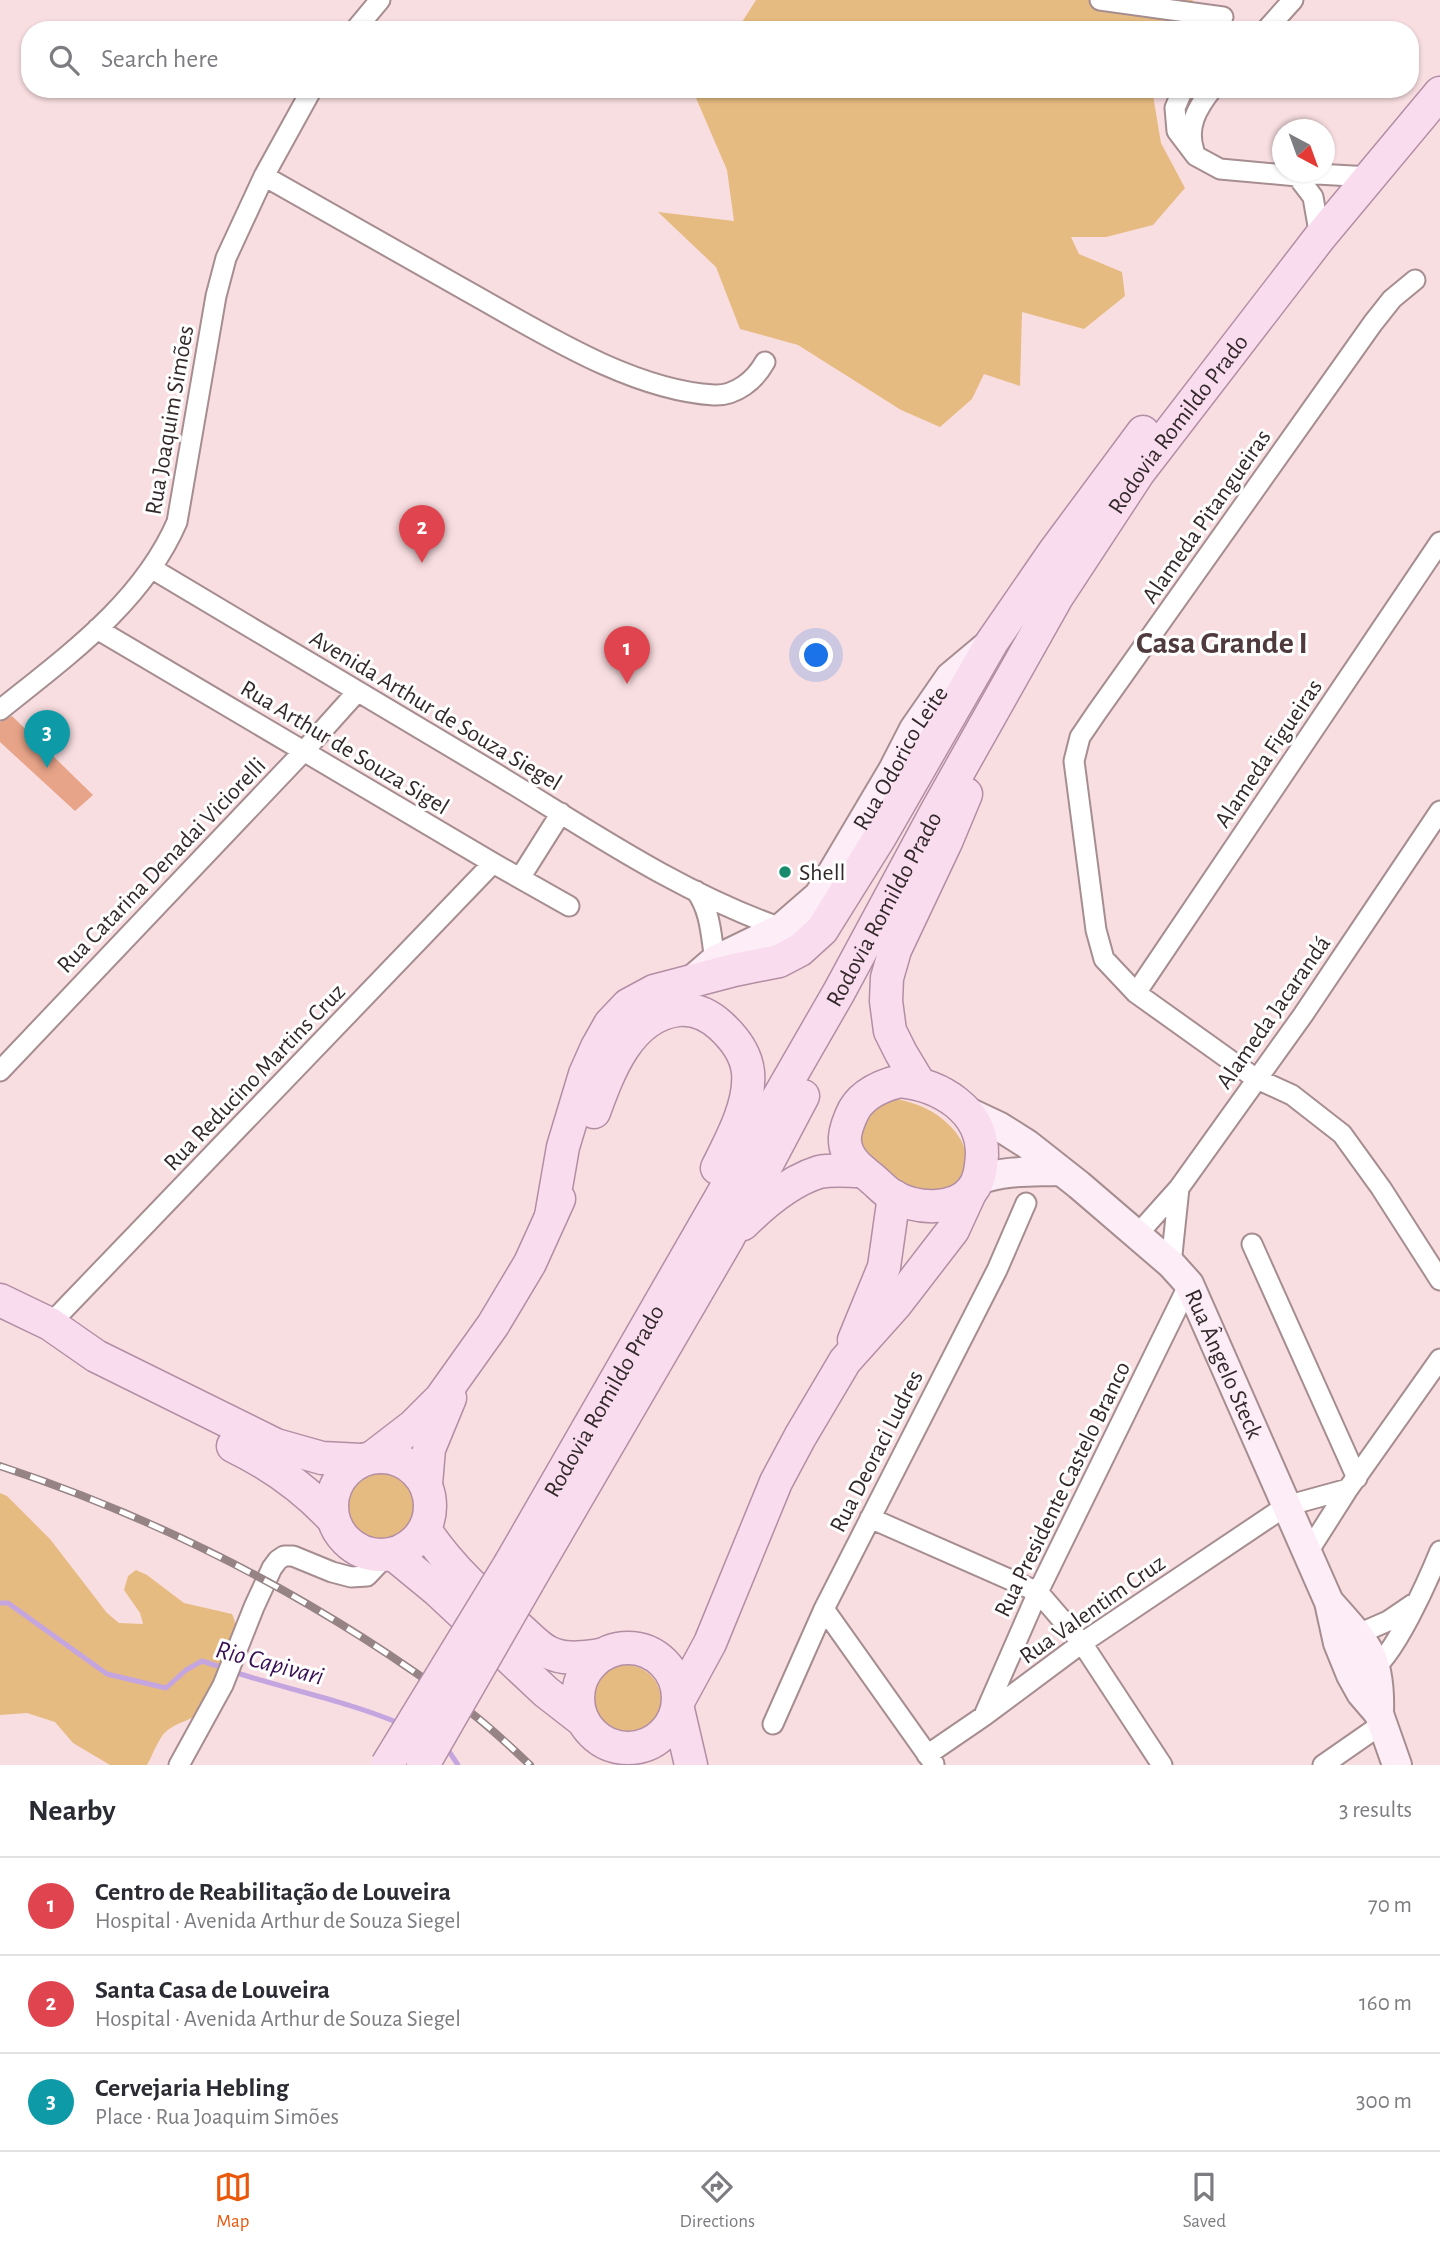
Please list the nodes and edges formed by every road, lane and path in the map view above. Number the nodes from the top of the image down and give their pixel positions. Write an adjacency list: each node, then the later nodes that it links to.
1 (380, 0): 5 (street)
2 (1100, 0): 4 (street)
3 (1293, 0): 6 (street)
4 (1220, 16)
5 (362, 21)
6 (1274, 21)
7 (1440, 93): 16 (main road, Rodovia Romildo Prado)
8 (307, 98): 15 (street, Rua Joaquim Simões)
9 (1179, 98): 12 (street)
10 (1205, 98): 12 (street)
11 (1440, 109): 29 (main road, Rodovia Romildo Prado)
12 (1196, 156): 13 (street)
13 (1272, 174)
14 (1335, 175): 16 (street)
15 (264, 176): 21 (street); 23 (street, Rua Joaquim Simões)
16 (1370, 177): 18 (main road, Rodovia Romildo Prado)
17 (1302, 182): 18 (street)
18 (1320, 237): 20 (main road, Rodovia Romildo Prado)
19 (1415, 280): 39 (street, Alameda Pitangueiras)
20 (1241, 342): 25 (main road); 51 (main road, Rodovia Romildo Prado)
21 (765, 362)
22 (1440, 541): 39 (street, Alameda Figueiras)
23 (151, 569): 24 (street, Rua Joaquim Simões); 26 (street, Avenida Arthur de Souza Siegel)
24 (97, 629): 27 (street, Rua Joaquim Simões); 28 (street, Rua Arthur de Souza Sigel)
25 (992, 642): 36 (main road, Rua Odorico Leite); 38 (main road)
26 (357, 692): 28 (street, Rua Catarina Denadai Viciorelli); 30 (street, Avenida Arthur de Souza Siegel)
27 (0, 710)
28 (304, 751): 32 (street, Rua Arthur de Souza Sigel); 40 (street, Rua Catarina Denadai Viciorelli)
29 (973, 776): 42 (main road); 51 (main road, Rodovia Romildo Prado)
30 (561, 813): 33 (street); 34 (street, Avenida Arthur de Souza Siegel)
31 (1439, 815): 41 (street, Alameda Jacarandá)
32 (493, 863): 33 (street, Rua Arthur de Souza Sigel); 57 (street, Rua Reducino Martins Cruz)
33 (520, 878): 35 (street, Rua Arthur de Souza Sigel)
34 (696, 891): 36 (street, Avenida Arthur de Souza Siegel); 37 (street)
35 (569, 906)
36 (781, 928): 37 (main road, Rua Odorico Leite)
37 (715, 960): 38 (main road, Rua Odorico Leite)
38 (687, 983): 50 (main road)
39 (1136, 993): 41 (street, Alameda Pitangueiras)
40 (0, 1071)
41 (1255, 1078): 47 (street, Alameda Jacarandá); 55 (street, Alameda Pitangueiras)
42 (919, 1083): 43 (main road, Rua Ângelo Steck); 44 (main road)
43 (966, 1111): 45 (main road, Rua Ângelo Steck); 46 (main road, Rua Ângelo Steck)
44 (863, 1171): 48 (main road); 51 (main road)
45 (1059, 1171): 46 (main road); 52 (main road, Rua Ângelo Steck)
46 (974, 1187): 48 (main road); 60 (main road, Rua Ângelo Steck)
47 (1179, 1188): 52 (street, Alameda Jacarandá); 54 (street)
48 (894, 1196): 60 (main road)
49 (1026, 1202): 66 (street, Rua Deoraci Ludres)
50 (551, 1216): 51 (main road); 61 (main road)
51 (715, 1234): 72 (main road, Rodovia Romildo Prado)
52 (1137, 1235): 54 (main road, Rua Ângelo Steck)
53 (1252, 1244): 63 (street)
54 (1180, 1274): 65 (main road, Rua Ângelo Steck); 73 (street, Rua Presidente Castelo Branco)
55 (1440, 1280)
56 (0, 1300): 57 (main road)
57 (50, 1324): 58 (main road)
58 (96, 1356): 62 (main road); 67 (main road)
59 (1440, 1359): 63 (street)
60 (845, 1361): 76 (main road)
61 (461, 1371): 62 (main road); 64 (main road)
62 (368, 1458): 64 (main road); 67 (main road)
63 (1352, 1483): 65 (street, Rua Valentim Cruz); 70 (street)
64 (426, 1484): 68 (main road)
65 (1286, 1506): 70 (main road, Rua Ângelo Steck); 78 (street, Rua Valentim Cruz)
66 (870, 1518): 73 (street); 75 (street, Rua Deoraci Ludres)
67 (333, 1519): 71 (main road)
68 (425, 1530): 71 (main road); 80 (main road)
69 (1440, 1551): 74 (street)
70 (1308, 1552): 77 (main road, Rua Ângelo Steck)
71 (390, 1555): 85 (main road); 89 (street)
72 (519, 1572): 90 (main road, Rodovia Romildo Prado, bridge); 91 (main road, Rodovia Romildo Prado, bridge)
73 (1038, 1592): 78 (street); 83 (street, Rua Presidente Castelo Branco)
74 (1414, 1604): 77 (street); 81 (street)
75 (824, 1609): 86 (street, Rua Deoraci Ludres); 88 (street)
76 (721, 1617): 79 (main road); 82 (main road)
77 (1348, 1639): 81 (main road, Rua Ângelo Steck)
78 (1082, 1643): 83 (street, Rua Valentim Cruz); 93 (street)
79 (649, 1651): 80 (main road); 82 (main road)
80 (602, 1655): 85 (main road)
81 (1364, 1671): 84 (main road, Rua Ângelo Steck)
82 (679, 1704): 87 (main road); 92 (main road)
83 (984, 1716): 88 (street, Rua Valentim Cruz)
84 (1380, 1719): 94 (street); 95 (main road, Rua Ângelo Steck)
85 (582, 1720): 87 (main road)
86 (773, 1724)
87 (627, 1757)
88 (931, 1760)
89 (179, 1765)
90 (387, 1765)
91 (423, 1765)
92 (691, 1765)
93 (1162, 1765)
94 (1324, 1765)
95 (1397, 1765)

